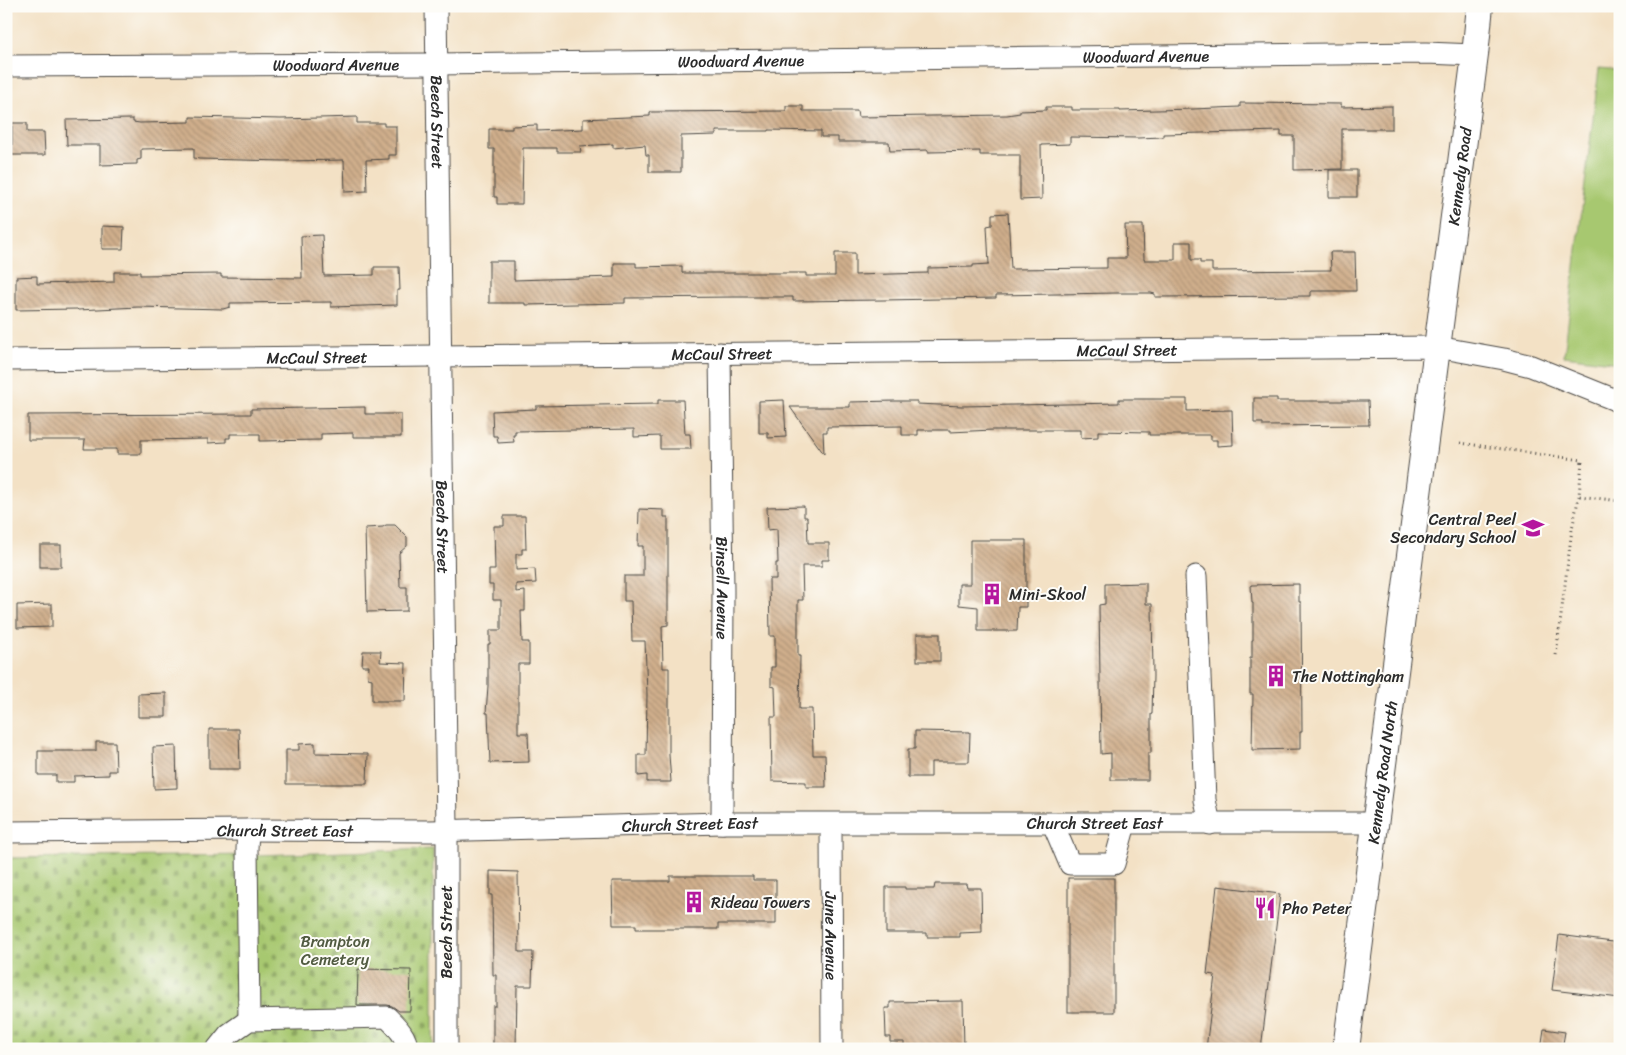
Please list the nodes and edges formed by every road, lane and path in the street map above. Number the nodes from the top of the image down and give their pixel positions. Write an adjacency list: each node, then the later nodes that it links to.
1 (436, 6): 4 (street, Beech Street)
2 (1480, 6): 3 (main road, Kennedy Road)
3 (1475, 55): 4 (street, Woodward Avenue); 6 (main road, Kennedy Road)
4 (436, 64): 5 (street, Woodward Avenue); 8 (street, Beech Street)
5 (6, 66)
6 (1437, 347): 7 (street, McCaul Street); 10 (street, McCaul Street); 21 (main road, Kennedy Road North)
7 (720, 353): 8 (street, McCaul Street); 16 (street, Binsell Avenue)
8 (441, 356): 9 (street, McCaul Street); 23 (street, Beech Street)
9 (6, 360)
10 (1620, 403)
11 (1460, 443): 12 (path)
12 (1579, 496): 13 (path); 15 (path)
13 (1620, 501)
14 (1196, 576): 20 (street)
15 (1556, 655)
16 (722, 823): 17 (street, Church Street East); 23 (street, Church Street East)
17 (831, 824): 18 (street, Church Street East); 29 (street, June Avenue)
18 (1053, 824): 19 (street, Church Street East); 19 (street)
19 (1125, 824): 20 (street, Church Street East)
20 (1210, 824): 21 (street, Church Street East)
21 (1374, 824): 30 (main road, Kennedy Road North)
22 (248, 830): 23 (street, Church Street East); 24 (street, Church Street East); 25 (street)
23 (447, 830): 28 (street, Beech Street)
24 (6, 832)
25 (249, 1020): 26 (street); 27 (street)
26 (217, 1049)
27 (407, 1049)
28 (447, 1049)
29 (832, 1049)
30 (1346, 1049)

